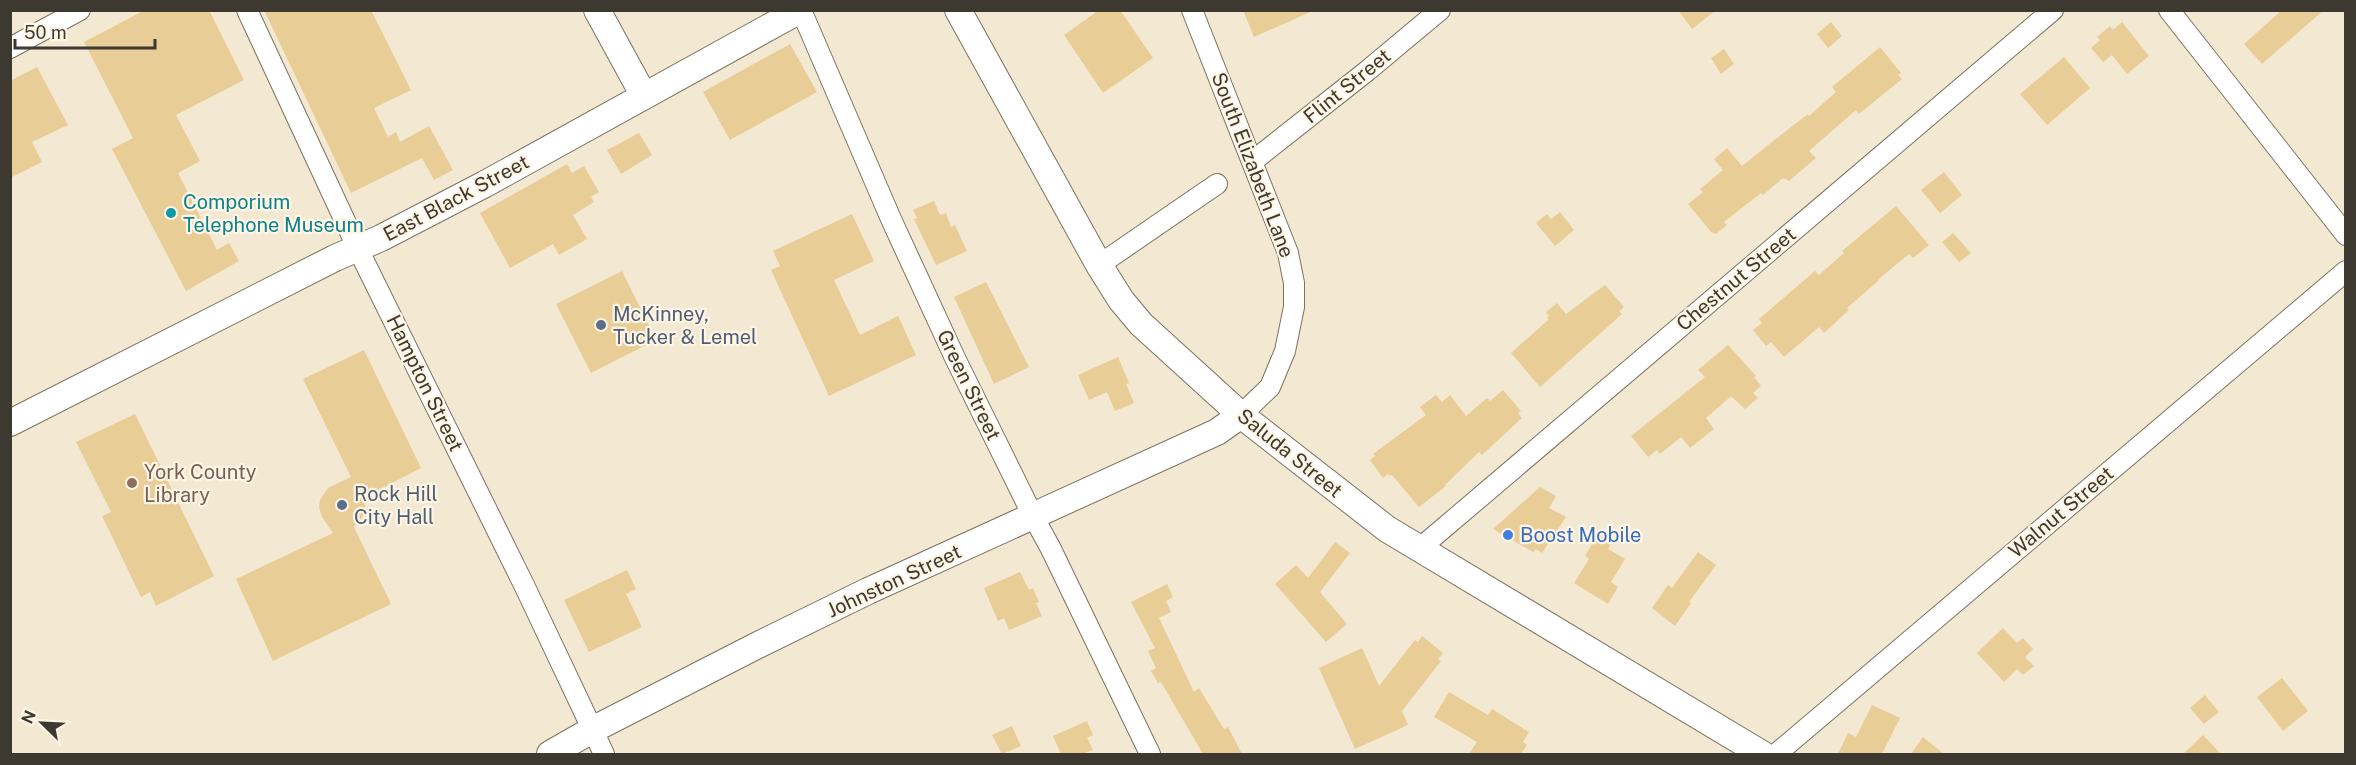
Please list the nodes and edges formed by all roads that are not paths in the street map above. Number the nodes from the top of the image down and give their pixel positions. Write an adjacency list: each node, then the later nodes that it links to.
1 (80, 10): 10 (street)
2 (247, 10): 15 (street, Hampton Street)
3 (597, 10): 11 (main road)
4 (801, 10): 11 (main road, East Black Street); 20 (street, Green Street)
5 (958, 10): 16 (main road, Saluda Street)
6 (1192, 10): 12 (street, South Elizabeth Lane)
7 (1440, 10): 12 (street, Flint Street)
8 (2054, 10): 21 (street, Chestnut Street)
9 (2169, 10): 14 (street)
10 (10, 48)
11 (644, 96): 15 (main road, East Black Street)
12 (1253, 161): 18 (street, South Elizabeth Lane)
13 (1216, 184): 16 (street)
14 (2346, 235)
15 (358, 249): 19 (main road, East Black Street); 22 (street, Hampton Street)
16 (1100, 265): 18 (main road, Saluda Street)
17 (2346, 271): 27 (street, Walnut Street)
18 (1241, 415): 20 (main road, Johnston Street); 21 (main road, Saluda Street)
19 (10, 423)
20 (1032, 516): 22 (main road, Johnston Street); 25 (street, Green Street)
21 (1419, 549): 26 (main road, Saluda Street)
22 (592, 730): 23 (main road, Johnston Street); 24 (street, Hampton Street)
23 (550, 754)
24 (604, 754)
25 (1150, 754)
26 (1762, 754)
27 (1776, 754)

